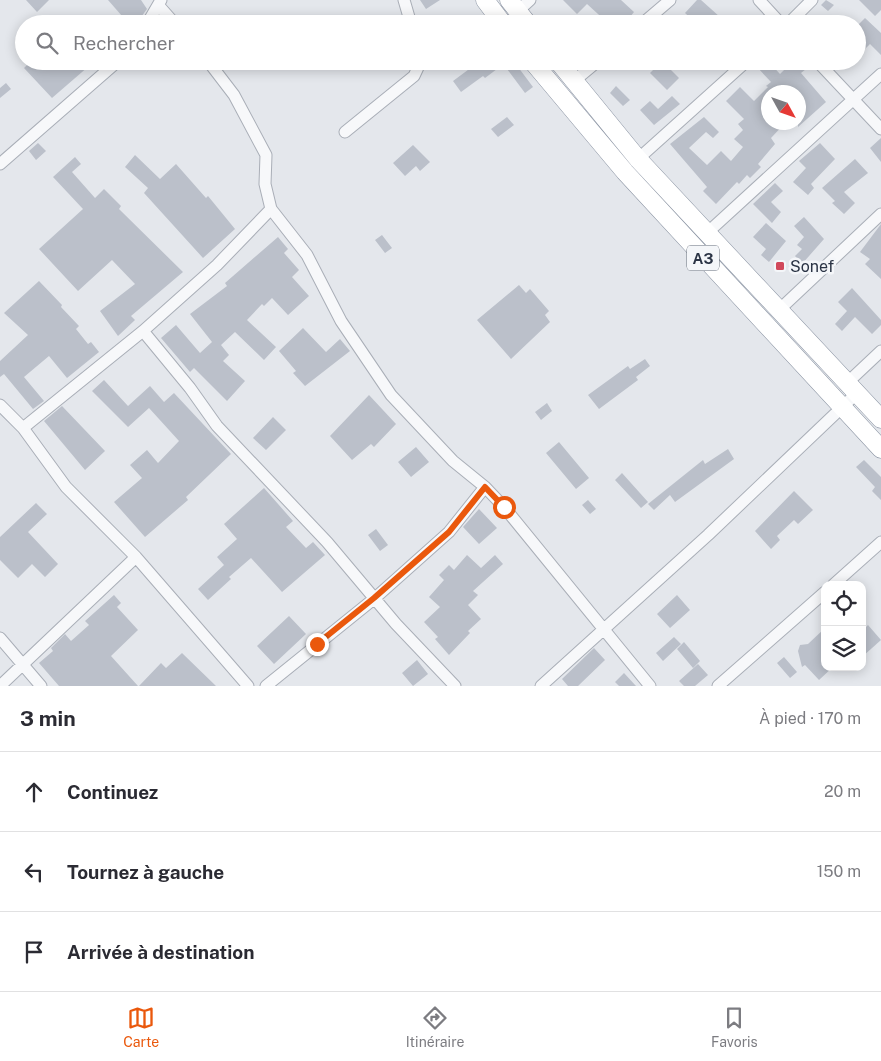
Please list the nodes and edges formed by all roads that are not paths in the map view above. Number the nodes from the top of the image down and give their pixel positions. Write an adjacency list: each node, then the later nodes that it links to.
1 (404, 0): 9 (street)
2 (485, 0): 10 (highway)
3 (670, 0): 11 (street)
4 (759, 0): 12 (street)
5 (812, 0): 13 (street)
6 (160, 3): 7 (street); 8 (street)
7 (153, 15)
8 (169, 15)
9 (408, 15)
10 (496, 15)
11 (652, 15)
12 (773, 15)
13 (797, 15)
14 (108, 70): 28 (street)
15 (215, 70): 31 (street)
16 (417, 70): 26 (street)
17 (540, 70): 30 (highway, A3)
18 (565, 70): 23 (highway, A3)
19 (587, 70): 23 (street)
20 (737, 70): 27 (street)
21 (825, 70): 24 (street)
22 (881, 74): 24 (street)
23 (574, 81): 27 (highway, A3)
24 (853, 100): 25 (street); 33 (street)
25 (881, 129)
26 (345, 132)
27 (638, 159): 29 (highway, A3)
28 (0, 164)
29 (662, 185): 30 (highway); 33 (highway, A3)
30 (649, 198): 39 (highway, A3)
31 (271, 209): 35 (street); 43 (street)
32 (881, 214): 34 (street)
33 (707, 232): 34 (highway, A3)
34 (779, 310): 37 (highway, A3)
35 (142, 331): 41 (street); 48 (street)
36 (881, 351): 37 (street)
37 (852, 388): 39 (street); 40 (highway, A3)
38 (0, 405): 41 (street)
39 (842, 407): 42 (highway, A3); 49 (street)
40 (881, 419)
41 (23, 428): 45 (street)
42 (881, 449)
43 (485, 487): 48 (street); 49 (street)
44 (881, 542): 46 (street)
45 (136, 557): 51 (street); 54 (street)
46 (837, 581)
47 (821, 596): 59 (street)
48 (374, 598): 55 (street); 56 (street)
49 (605, 629): 57 (street); 58 (street)
50 (0, 638): 51 (street)
51 (24, 666): 52 (street); 53 (street)
52 (0, 686)
53 (41, 686)
54 (248, 686)
55 (266, 686)
56 (455, 686)
57 (541, 686)
58 (650, 686)
59 (718, 686)

